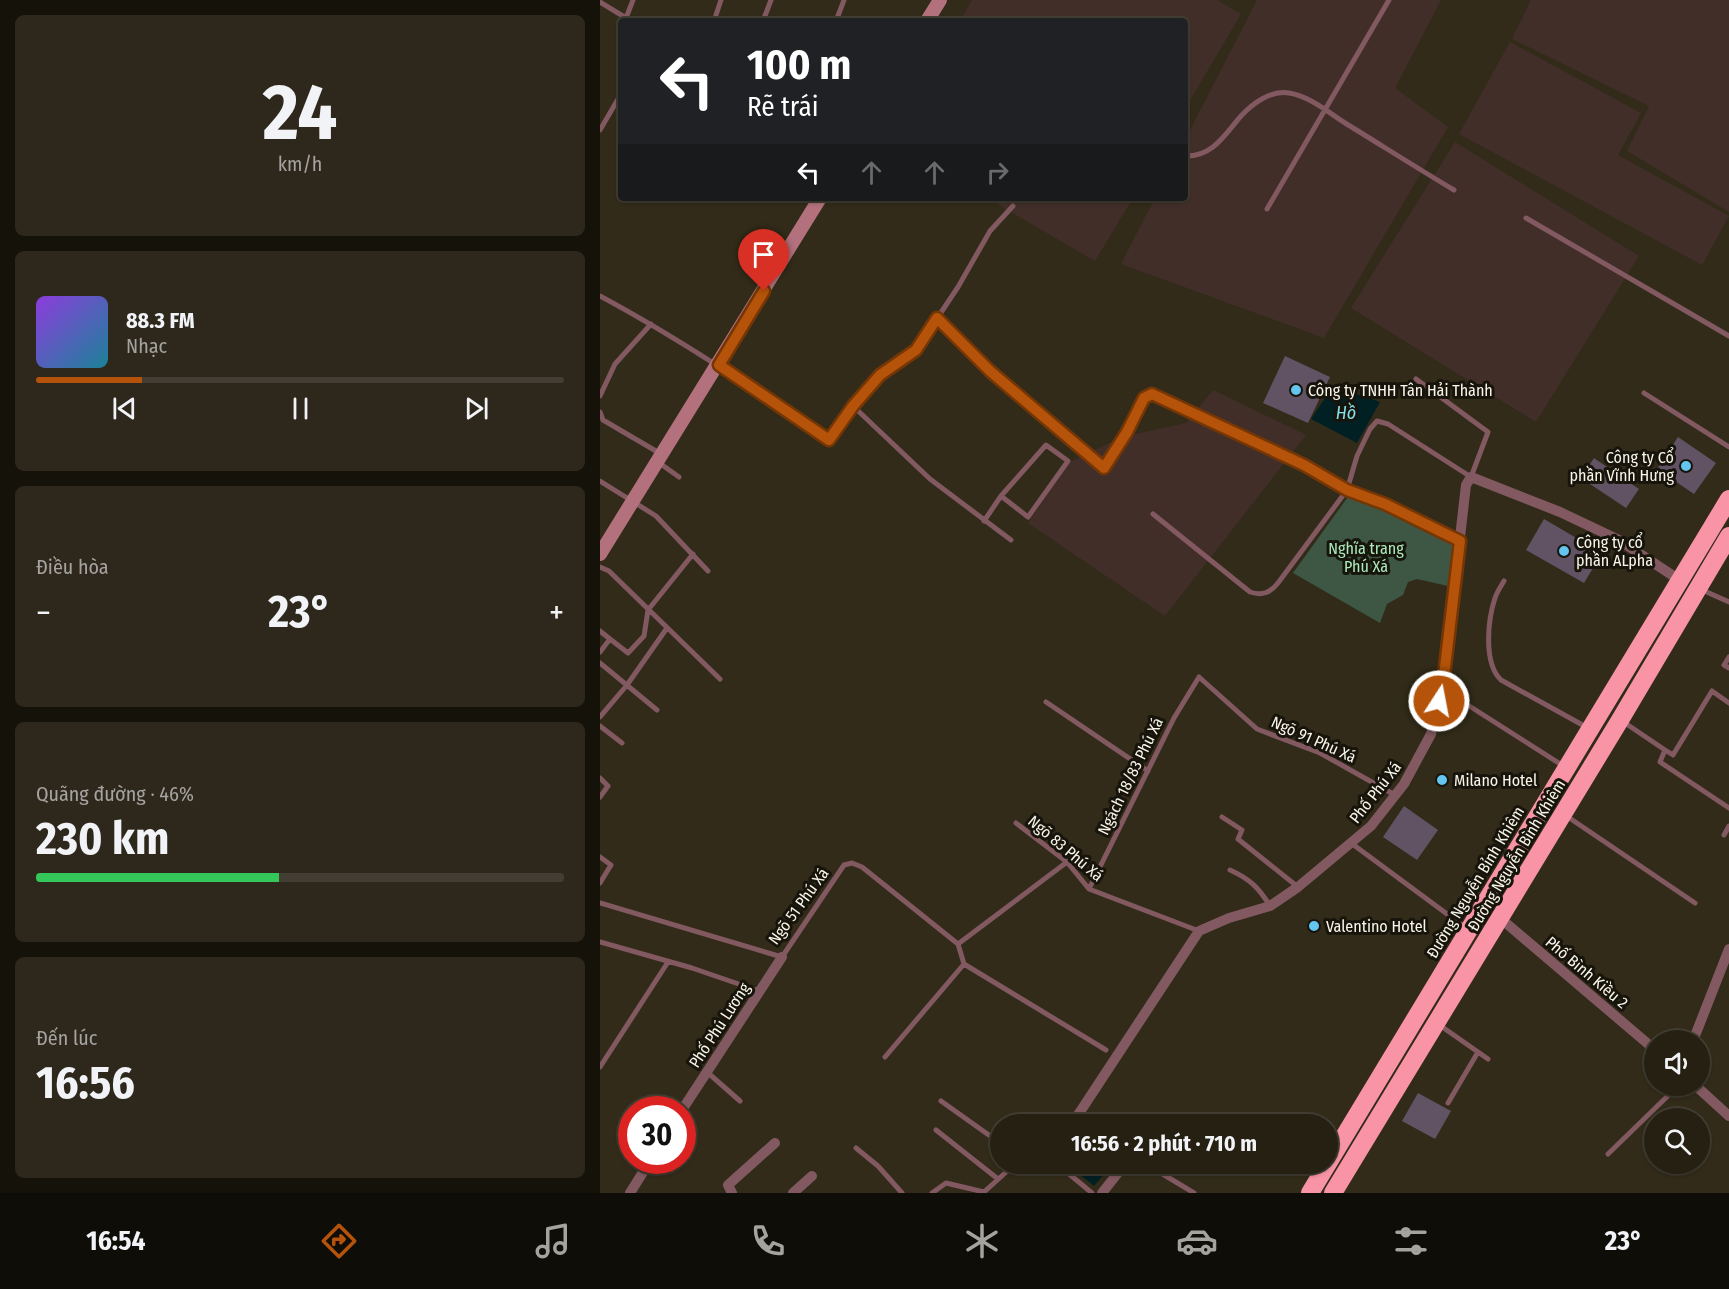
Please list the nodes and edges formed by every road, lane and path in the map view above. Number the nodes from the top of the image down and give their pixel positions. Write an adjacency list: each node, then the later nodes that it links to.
1 (633, 0): 9 (lane)
2 (721, 0): 10 (lane)
3 (771, 0): 11 (lane)
4 (844, 0): 12 (lane)
5 (940, 0): 13 (street)
6 (1389, 0): 15 (lane)
7 (600, 2): 8 (lane)
8 (626, 18)
9 (628, 18)
10 (715, 18)
11 (764, 18)
12 (837, 18)
13 (929, 18)
14 (618, 99): 16 (lane)
15 (1326, 111): 17 (lane); 18 (lane); 21 (lane)
16 (600, 130)
17 (1188, 156)
18 (1454, 190)
19 (818, 201): 27 (street)
20 (1013, 206): 24 (lane)
21 (1266, 209)
22 (1526, 218): 26 (lane)
23 (600, 296): 25 (lane)
24 (937, 318): 31 (lane); 38 (lane)
25 (651, 324): 27 (lane); 30 (lane)
26 (1729, 336)
27 (719, 365): 31 (lane); 34 (street)
28 (1416, 380): 36 (lane)
29 (1644, 393): 33 (lane)
30 (600, 396)
31 (853, 406): 43 (lane)
32 (600, 412): 34 (lane)
33 (1729, 447)
34 (660, 458): 35 (lane); 41 (street)
35 (679, 477)
36 (1471, 477): 38 (lane); 45 (street, Phố Phú Xá); 52 (street)
37 (600, 481): 41 (lane)
38 (1347, 490): 42 (lane); 45 (lane)
39 (1001, 496): 39 (lane); 43 (lane)
40 (1729, 499): 52 (highway, Đường Nguyễn Bỉnh Khiêm)
41 (632, 502): 47 (street); 48 (lane)
42 (1153, 513)
43 (984, 521): 44 (lane)
44 (1011, 540)
45 (1460, 541): 79 (street, Phố Phú Xá)
46 (1726, 547): 53 (highway, Đường Nguyễn Bình Khiêm)
47 (601, 552)
48 (693, 554): 50 (lane); 55 (lane)
49 (600, 567): 55 (lane)
50 (708, 571)
51 (1504, 580): 73 (lane)
52 (1681, 581): 53 (highway); 73 (highway, Đường Nguyễn Bỉnh Khiêm)
53 (1698, 588): 54 (lane); 71 (highway, Đường Nguyễn Bình Khiêm)
54 (1729, 602)
55 (648, 610): 56 (lane); 58 (lane)
56 (667, 628): 64 (lane); 65 (lane)
57 (600, 631): 58 (lane)
58 (610, 639): 59 (lane)
59 (600, 652)
60 (1729, 657): 62 (lane)
61 (600, 663): 65 (lane)
62 (1729, 668)
63 (1199, 677): 77 (lane, Ngách 18/83 Phú Xá); 79 (lane, Ngõ 91 Phú Xá)
64 (720, 679)
65 (627, 685): 69 (lane); 70 (lane)
66 (1046, 702): 77 (lane)
67 (1462, 702): 76 (lane)
68 (1729, 703): 75 (lane)
69 (657, 710)
70 (600, 717)
71 (1620, 720): 75 (lane); 82 (highway, Đường Nguyễn Bình Khiêm)
72 (600, 726): 74 (lane)
73 (1589, 729): 76 (highway, Đường Nguyễn Bỉnh Khiêm)
74 (622, 742)
75 (1665, 750): 81 (lane)
76 (1566, 768): 99 (highway, Đường Nguyễn Bỉnh Khiêm)
77 (1148, 771): 93 (lane, Ngách 18/83 Phú Xá)
78 (600, 778): 80 (lane)
79 (1395, 795): 87 (street, Phố Phú Xá)
80 (600, 797)
81 (1729, 808)
82 (1563, 814): 95 (lane); 97 (highway, Đường Nguyễn Bình Khiêm)
83 (1222, 817): 92 (lane)
84 (1016, 823): 89 (lane, Ngõ 83 Phú Xá)
85 (1729, 826): 86 (lane)
86 (1724, 834)
87 (1350, 843): 92 (street, Phố Phú Xá); 99 (lane)
88 (600, 857): 91 (lane)
89 (1067, 862): 93 (lane, Ngõ 83 Phú Xá); 101 (lane)
90 (1230, 870): 96 (lane)
91 (600, 884)
92 (1298, 887): 96 (street, Phố Phú Xá)
93 (1089, 890): 98 (lane, Ngõ 83 Phú Xá)
94 (600, 903): 103 (lane, Ngõ 51 Phú Xá)
95 (1695, 903)
96 (1270, 906): 98 (street, Phố Phú Xá)
97 (1500, 918): 107 (highway, Đường Nguyễn Bình Khiêm); 109 (street, Phố Bình Kiều 2)
98 (1199, 931): 122 (street)
99 (1470, 931): 144 (highway, Đường Nguyễn Bỉnh Khiêm)
100 (600, 942): 104 (lane)
101 (958, 944): 103 (lane, Ngõ 51 Phú Xá); 105 (lane)
102 (1729, 949): 108 (street)
103 (782, 957): 106 (street, Phố Phú Lương)
104 (668, 962): 106 (lane); 114 (lane)
105 (964, 964): 110 (lane); 112 (lane)
106 (759, 991): 115 (street, Phố Phú Lương)
107 (1437, 1023): 111 (lane); 145 (highway, Đường Nguyễn Bình Khiêm)
108 (1698, 1030)
109 (1644, 1040)
110 (1106, 1050)
111 (1478, 1052): 113 (lane); 121 (lane)
112 (885, 1058)
113 (1488, 1059)
114 (600, 1067)
115 (706, 1071): 116 (street, Phố Phú Lương); 119 (lane)
116 (691, 1096)
117 (1668, 1096): 128 (lane)
118 (1707, 1096): 123 (street)
119 (740, 1101)
120 (941, 1101): 125 (lane)
121 (1448, 1103)
122 (1080, 1114)
123 (1729, 1116)
124 (936, 1131): 135 (lane)
125 (990, 1136)
126 (775, 1143): 137 (street)
127 (856, 1148): 139 (lane)
128 (1608, 1154)
129 (642, 1174): 136 (street)
130 (1004, 1174): 135 (lane)
131 (1070, 1174): 141 (lane)
132 (1117, 1174): 142 (street)
133 (1163, 1174): 143 (lane)
134 (812, 1176): 138 (street)
135 (998, 1179): 140 (lane)
136 (630, 1193)
137 (732, 1193)
138 (793, 1193)
139 (902, 1193)
140 (932, 1193)
141 (1092, 1193)
142 (1101, 1193)
143 (1194, 1193)
144 (1310, 1193)
145 (1333, 1193)

